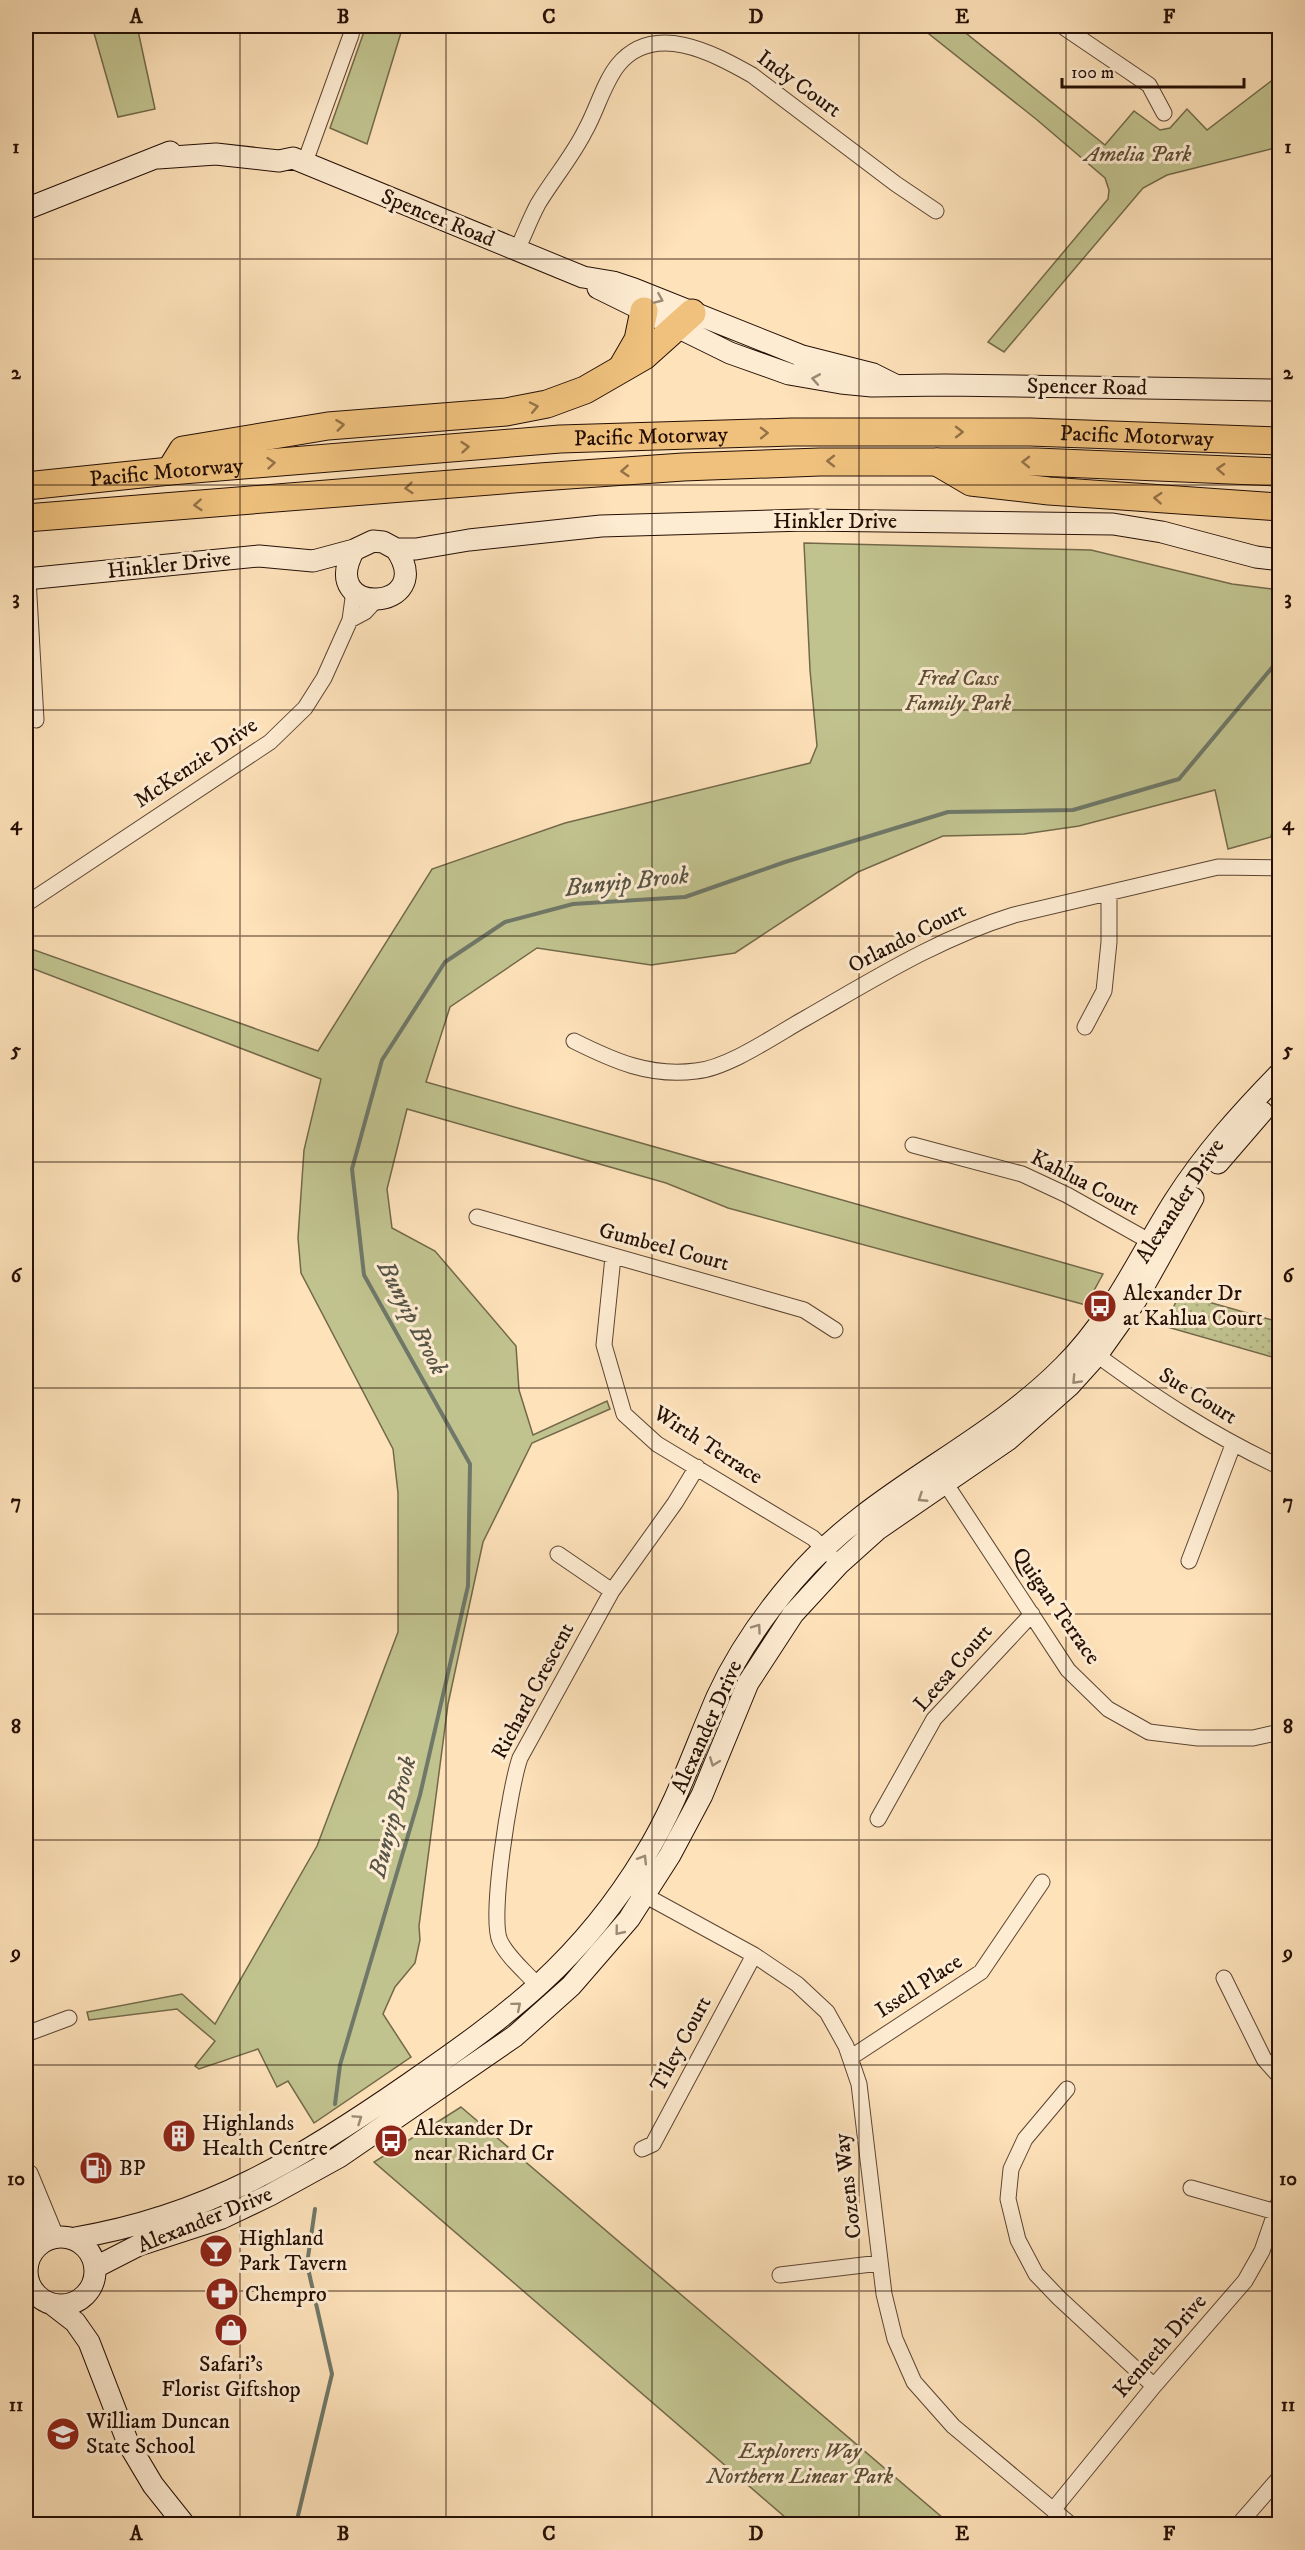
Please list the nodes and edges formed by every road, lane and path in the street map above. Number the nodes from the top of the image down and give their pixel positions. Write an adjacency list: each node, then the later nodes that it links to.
1 (353, 26): 4 (street)
2 (1062, 26): 3 (street)
3 (1164, 113)
4 (299, 160): 5 (main road, Spencer Road); 7 (main road, Spencer Road)
5 (26, 209)
6 (936, 211): 7 (street, Indy Court)
7 (517, 250): 8 (main road, Spencer Road)
8 (583, 277): 9 (main road, Spencer Road); 10 (main road, Spencer Road, one-way to 10)
9 (644, 311): 10 (main road, Spencer Road); 11 (highway)
10 (684, 320): 11 (highway); 12 (main road, Spencer Road)
11 (623, 366): 15 (highway, one-way to 11)
12 (1280, 390)
13 (1280, 441): 15 (highway, Pacific Motorway, one-way to 13)
14 (935, 461): 16 (highway, Pacific Motorway, one-way to 14); 18 (highway, one-way to 14); 19 (highway, Pacific Motorway, one-way to 19)
15 (170, 471): 17 (highway, Pacific Motorway)
16 (1280, 472)
17 (26, 486)
18 (1280, 507)
19 (26, 518)
20 (439, 547): 22 (main road, Hinkler Drive); 23 (main road, Hinkler Drive); 27 (main road, Hinkler Drive)
21 (1280, 548): 23 (main road, Hinkler Drive)
22 (396, 549): 24 (main road, Hinkler Drive); 27 (main road)
23 (1230, 549): 25 (main road, Hinkler Drive)
24 (354, 550): 26 (main road, Hinkler Drive); 29 (main road)
25 (1280, 560)
26 (313, 561): 28 (main road, Hinkler Drive); 29 (main road, Hinkler Drive)
27 (404, 578): 30 (main road, Hinkler Drive)
28 (27, 579): 32 (street)
29 (351, 586): 30 (main road, Hinkler Drive); 31 (street, McKenzie Drive)
30 (376, 600): 31 (street, McKenzie Drive)
31 (350, 620): 35 (street, McKenzie Drive)
32 (36, 720)
33 (1280, 868): 34 (street, Orlando Court)
34 (1109, 894): 36 (street); 37 (street, Orlando Court)
35 (26, 904)
36 (1085, 1027)
37 (574, 1041)
38 (1278, 1082): 41 (main road, Alexander Drive)
39 (913, 1145): 41 (street, Kahlua Court)
40 (477, 1217): 42 (street, Gumbeel Court)
41 (1158, 1246): 44 (main road, Alexander Drive); 46 (main road, Alexander Drive)
42 (613, 1257): 43 (street, Gumbeel Court); 47 (street, Wirth Terrace)
43 (835, 1329)
44 (1097, 1355): 45 (street, Sue Court); 49 (main road, Alexander Drive, one-way to 49)
45 (1233, 1445): 48 (street, Sue Court); 52 (street)
46 (933, 1466): 49 (street, Quigan Terrace); 50 (main road, Alexander Drive)
47 (697, 1467): 50 (street, Wirth Terrace); 54 (street, Richard Crescent)
48 (1280, 1467)
49 (946, 1483): 53 (main road, Alexander Drive, one-way to 53); 55 (street, Quigan Terrace)
50 (824, 1548): 53 (street, Wirth Terrace); 59 (main road, Alexander Drive, one-way to 50)
51 (558, 1554): 54 (street)
52 (1189, 1560)
53 (839, 1564): 60 (main road, Alexander Drive, one-way to 60)
54 (612, 1591): 63 (street, Richard Crescent)
55 (1032, 1614): 56 (street, Quigan Terrace); 57 (street, Leesa Court)
56 (1280, 1732)
57 (878, 1819)
58 (1042, 1882): 66 (street, Issell Place)
59 (626, 1885): 60 (street, Cozens Way); 63 (main road, Alexander Drive)
60 (645, 1896): 61 (street, Cozens Way); 75 (main road, Alexander Drive, one-way to 75)
61 (754, 1955): 66 (street, Cozens Way); 69 (street, Tiley Court)
62 (1224, 1978): 67 (street)
63 (539, 1987): 73 (main road, Alexander Drive, one-way to 63)
64 (69, 2018): 65 (street)
65 (26, 2034)
66 (850, 2058): 74 (street, Cozens Way)
67 (1280, 2078)
68 (1068, 2090): 80 (street)
69 (642, 2149)
70 (26, 2174): 73 (street)
71 (1191, 2188): 72 (street)
72 (1278, 2206): 80 (street, Kenneth Drive)
73 (46, 2246): 75 (main road); 78 (main road)
74 (880, 2263): 76 (street); 82 (street, Cozens Way)
75 (96, 2266): 77 (main road)
76 (780, 2275)
77 (89, 2292): 78 (main road); 79 (main road)
78 (41, 2302): 79 (main road)
79 (89, 2342): 83 (main road)
80 (1154, 2386): 82 (street, Kenneth Drive)
81 (1280, 2477): 85 (street)
82 (1053, 2510): 84 (street, Cozens Way)
83 (184, 2524)
84 (1070, 2524)
85 (1239, 2524)

